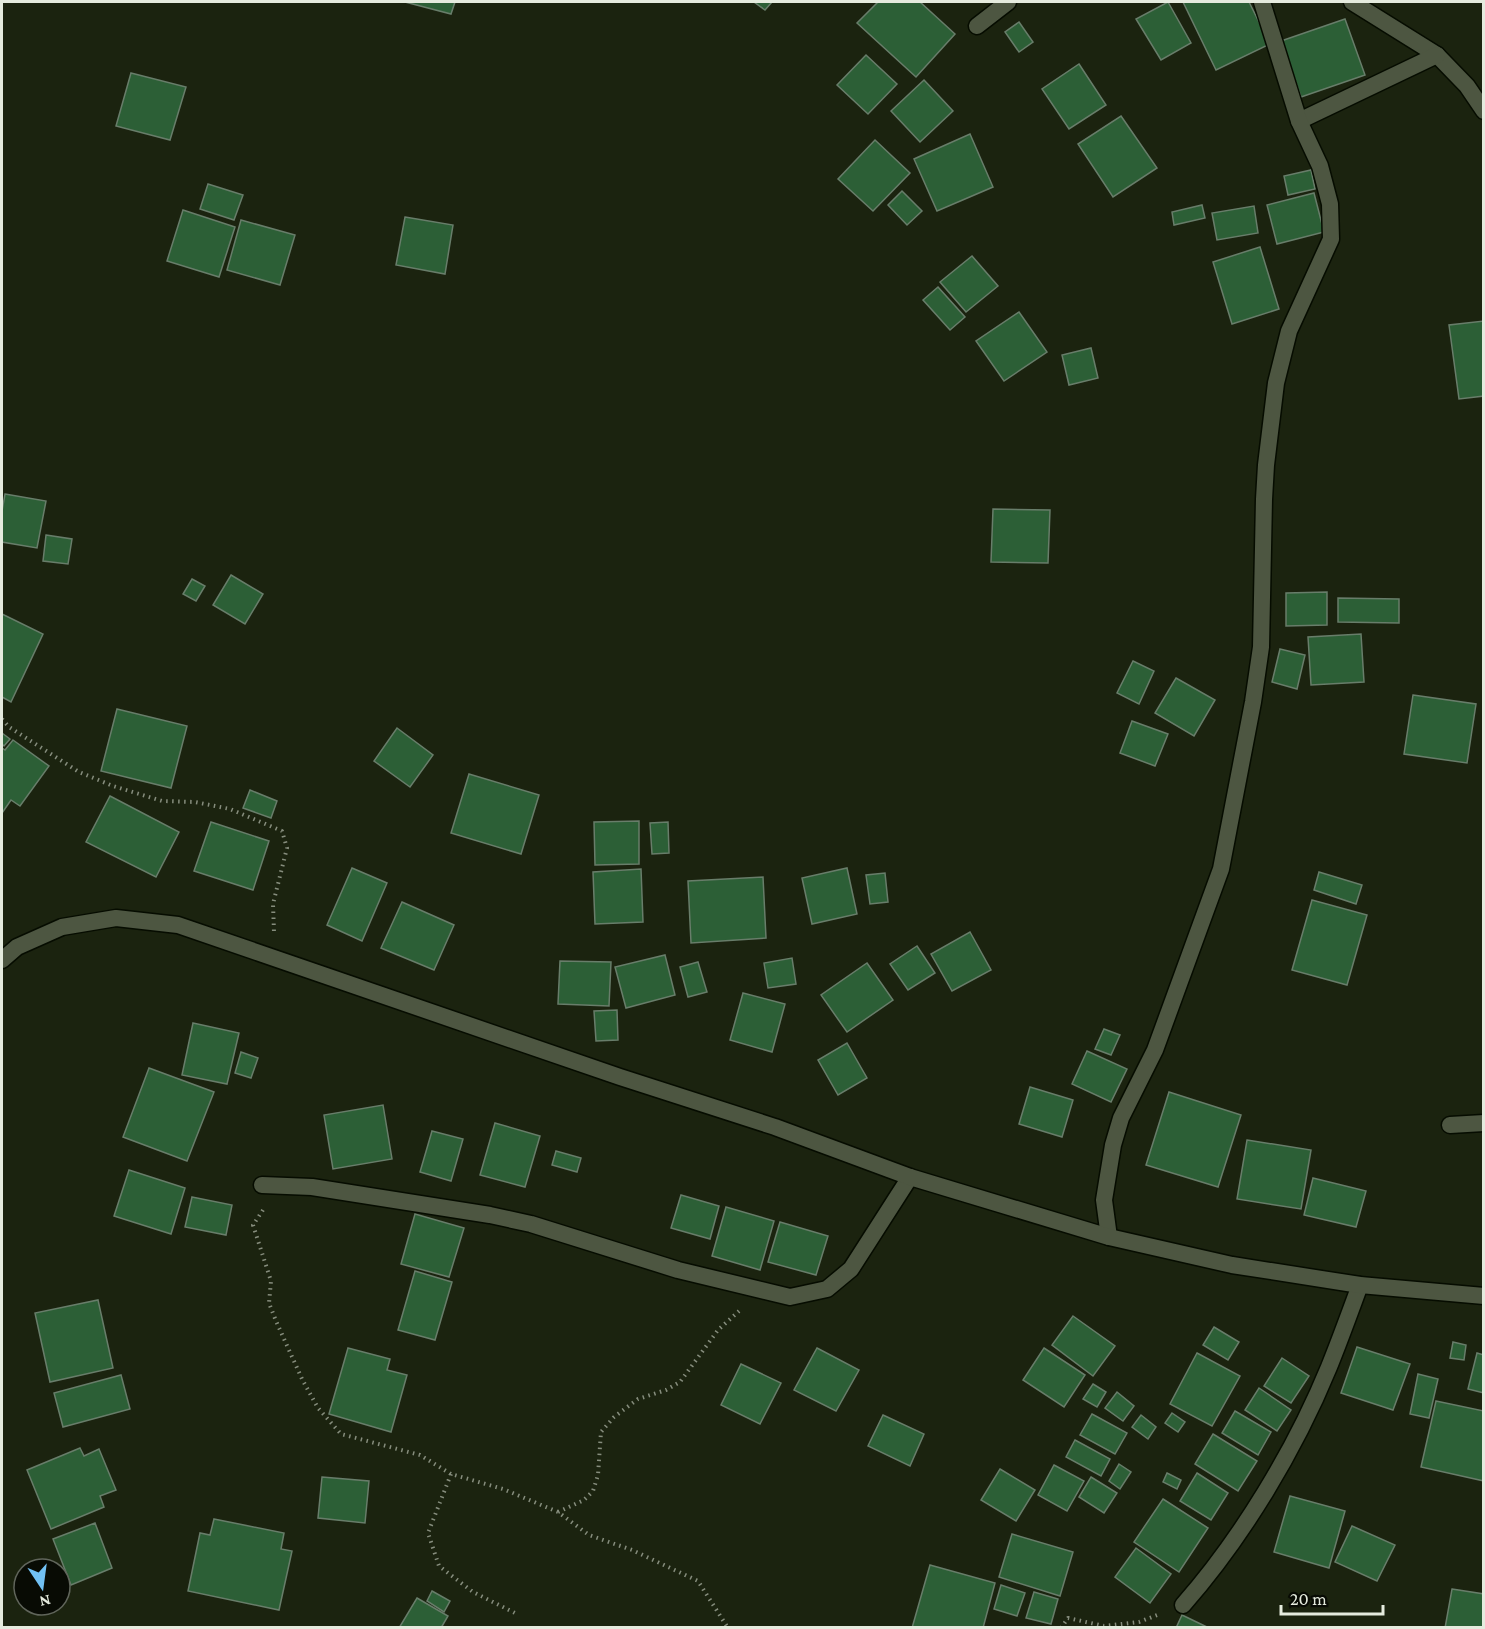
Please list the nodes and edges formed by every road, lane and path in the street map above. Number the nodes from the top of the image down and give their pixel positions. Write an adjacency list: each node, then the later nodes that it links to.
1 (1008, 2): 4 (street)
2 (1262, 2): 7 (street)
3 (1352, 2): 5 (street)
4 (977, 26)
5 (1437, 55): 6 (street); 7 (street)
6 (1484, 111)
7 (1299, 121): 15 (street)
8 (2, 718): 9 (path)
9 (274, 957): 10 (street); 13 (street)
10 (2, 960)
11 (1484, 1123): 12 (street)
12 (1450, 1125)
13 (910, 1177): 14 (street); 15 (street)
14 (262, 1185): 19 (path)
15 (1110, 1237): 16 (street)
16 (1360, 1285): 17 (street); 21 (street)
17 (1484, 1296)
18 (744, 1307): 20 (path)
19 (451, 1473): 20 (path); 22 (path)
20 (558, 1512): 23 (path)
21 (1183, 1605): 24 (path)
22 (517, 1614)
23 (728, 1628)
24 (1061, 1628)

